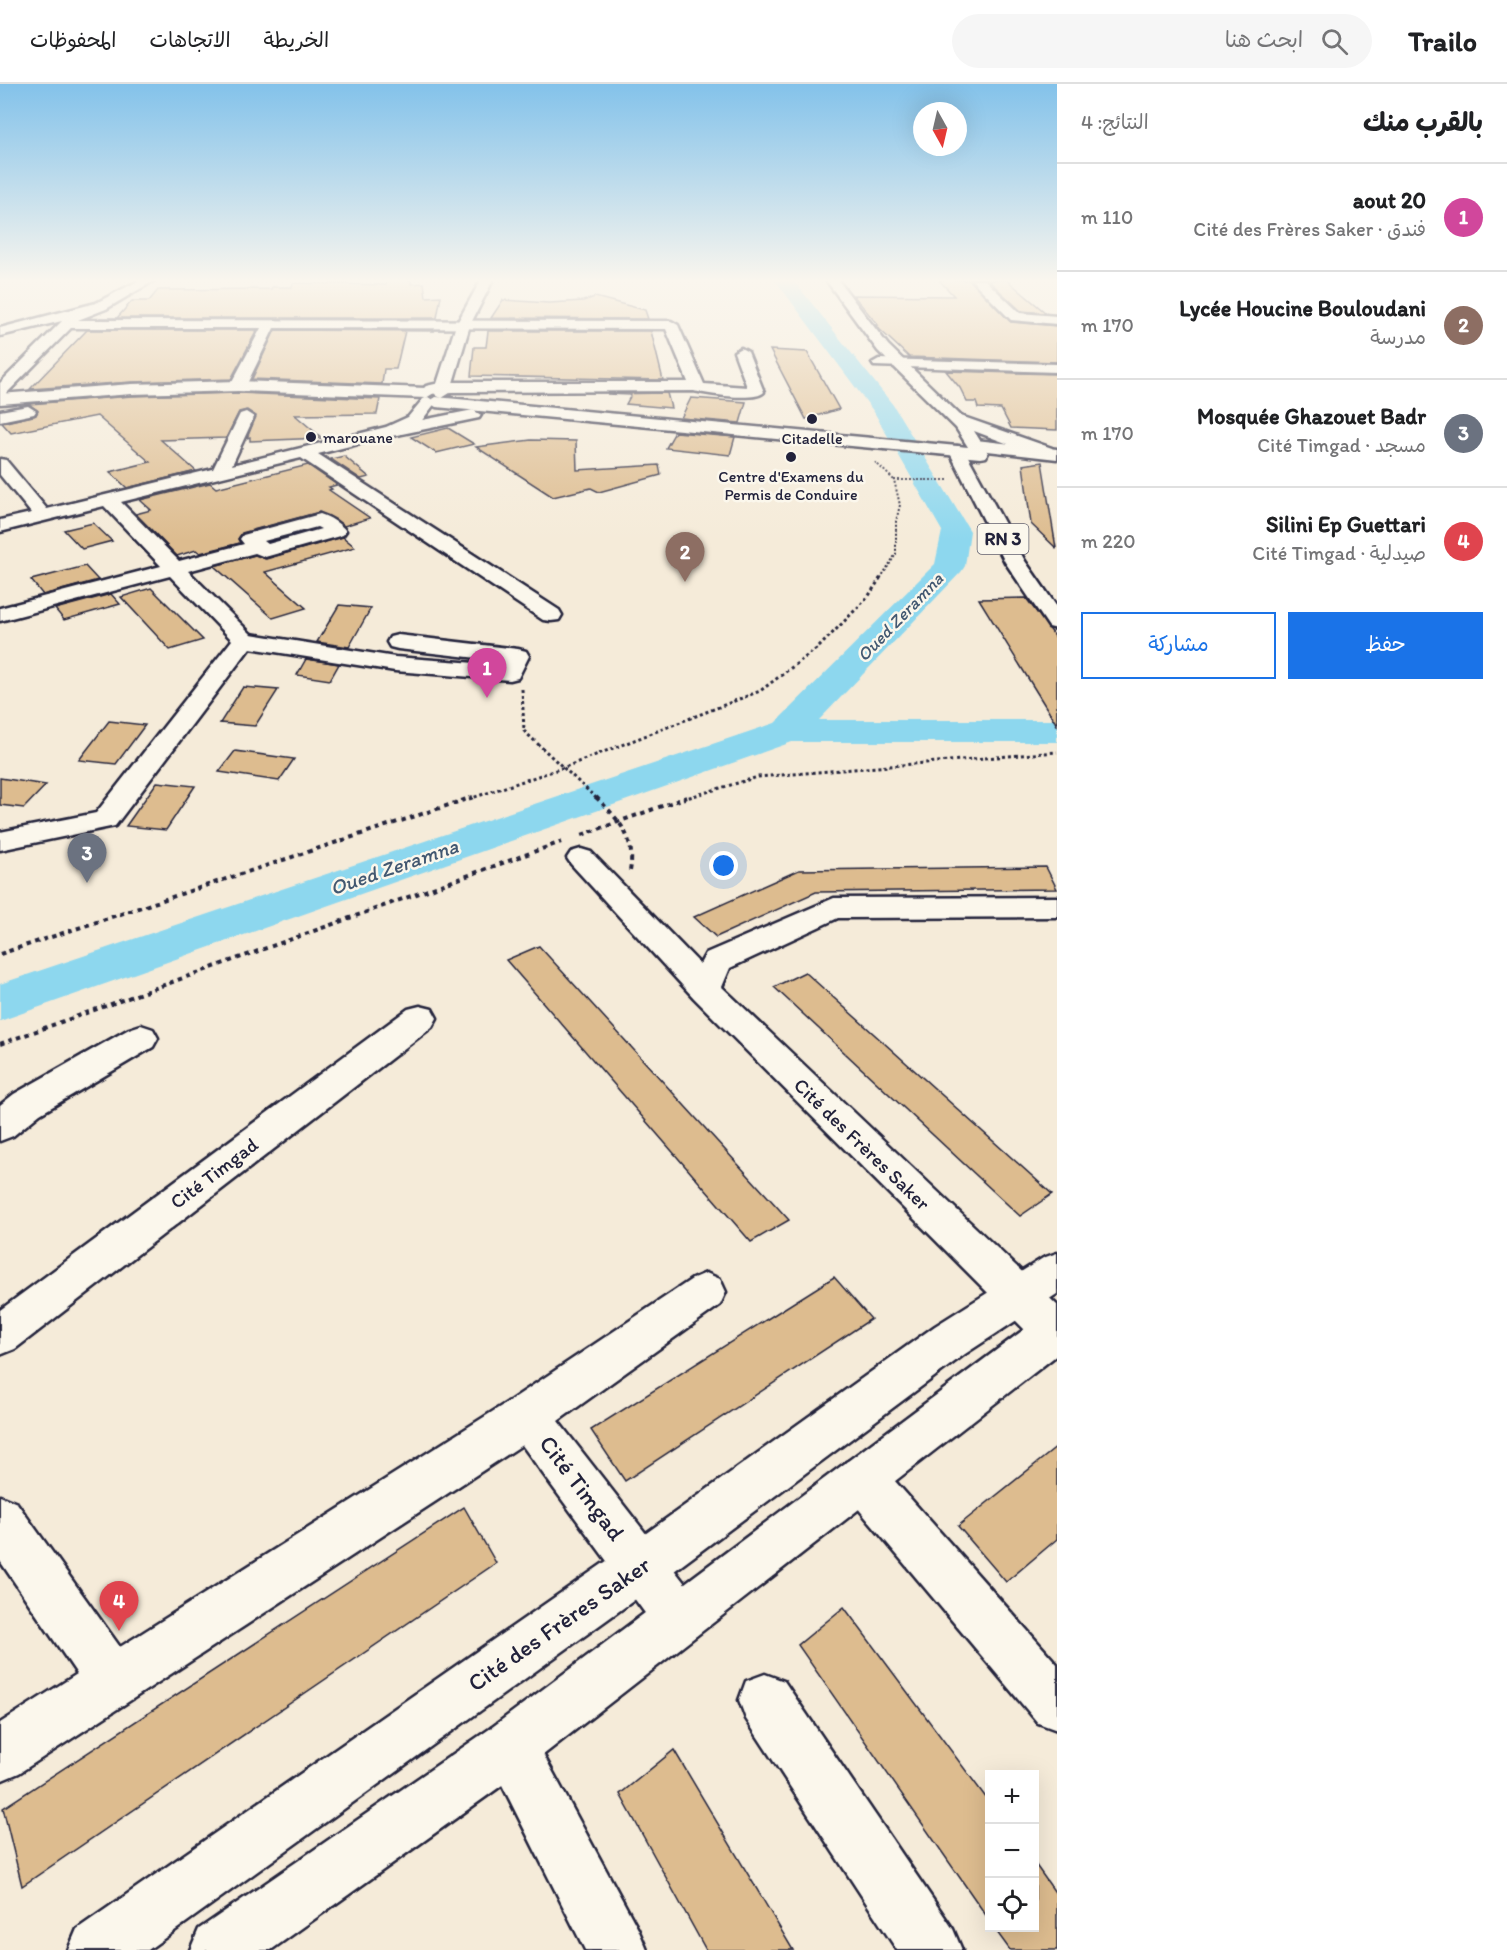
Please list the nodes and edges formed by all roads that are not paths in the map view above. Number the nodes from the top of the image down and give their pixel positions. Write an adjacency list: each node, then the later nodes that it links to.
1 (24, 367): 15 (main road)
2 (245, 367): 12 (main road)
3 (447, 367): 17 (main road)
4 (686, 367): 13 (main road)
5 (747, 367): 13 (main road)
6 (892, 367): 25 (main road, RN 3)
7 (893, 367): 16 (main road, RN 3)
8 (923, 367): 10 (main road)
9 (959, 367): 11 (main road)
10 (954, 369): 11 (main road); 16 (main road)
11 (1057, 370)
12 (238, 386): 15 (main road); 17 (main road)
13 (694, 386): 14 (main road)
14 (506, 387): 17 (main road); 18 (main road)
15 (1, 391)
16 (927, 391): 25 (main road, RN 3)
17 (434, 395): 18 (main road); 19 (main road); 21 (main road); 24 (main road)
18 (496, 400): 27 (main road)
19 (0, 405)
20 (28, 411): 22 (main road)
21 (529, 411): 24 (main road); 27 (main road)
22 (0, 416)
23 (246, 417): 31 (main road)
24 (392, 431): 28 (main road)
25 (959, 442): 26 (main road); 26 (main road); 29 (main road); 29 (main road); 29 (main road); 39 (main road, RN 3)
26 (918, 443): 27 (main road)
27 (870, 445)
28 (305, 453): 31 (main road); 38 (main road)
29 (1050, 456)
30 (0, 464): 33 (main road)
31 (219, 474): 32 (main road)
32 (108, 500): 33 (main road); 36 (main road)
33 (43, 516): 34 (main road)
34 (0, 526)
35 (258, 546): 36 (main road)
36 (174, 569): 37 (main road); 40 (main road)
37 (0, 615)
38 (551, 615)
39 (1057, 621)
40 (244, 640): 41 (main road); 42 (main road)
41 (398, 642)
42 (0, 841)
43 (576, 844): 45 (main road, Cité des Frères Saker)
44 (1057, 907): 45 (main road)
45 (705, 990): 49 (main road, Cité des Frères Saker)
46 (420, 1018): 51 (main road, Cité Timgad)
47 (141, 1038): 48 (main road)
48 (0, 1126)
49 (1039, 1284): 52 (main road, Cité des Frères Saker); 56 (main road, Cité des Frères Saker)
50 (706, 1292): 53 (main road, Cité Timgad)
51 (3, 1327)
52 (1056, 1330): 54 (main road, Cité des Frères Saker)
53 (527, 1416): 56 (main road, Cité Timgad); 58 (main road, Cité Timgad)
54 (862, 1478): 57 (main road, Cité des Frères Saker); 60 (main road)
55 (0, 1520): 58 (main road)
56 (641, 1566): 57 (main road, Cité Timgad); 63 (main road, Cité des Frères Saker)
57 (679, 1617): 61 (main road, Cité des Frères Saker)
58 (113, 1682): 62 (main road, Cité Timgad)
59 (765, 1700): 66 (main road)
60 (1057, 1704)
61 (510, 1747): 64 (main road, Cité des Frères Saker); 65 (main road)
62 (0, 1754)
63 (98, 1950)
64 (220, 1950)
65 (617, 1950)
66 (932, 1950)

